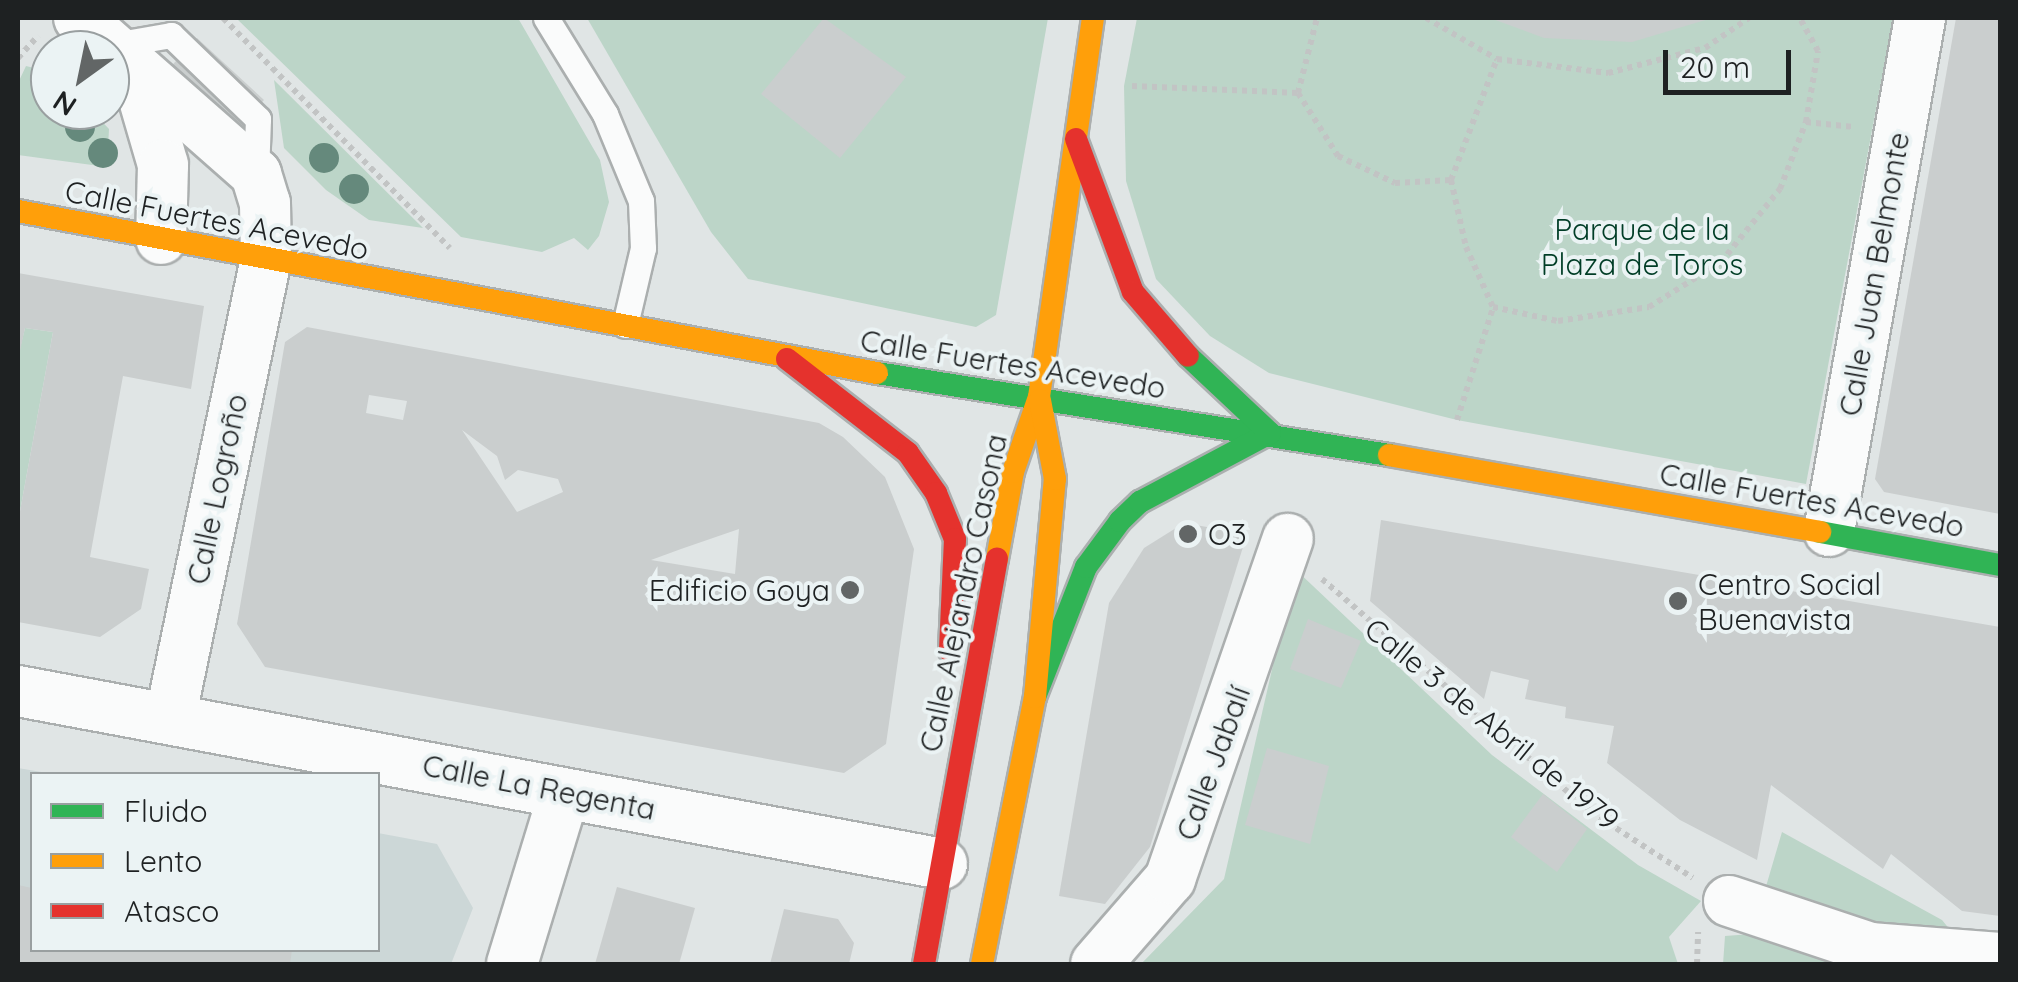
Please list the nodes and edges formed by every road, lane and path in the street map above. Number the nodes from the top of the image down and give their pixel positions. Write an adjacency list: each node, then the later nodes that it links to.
1 (223, 18): 19 (path)
2 (546, 18): 21 (lane)
3 (1093, 18): 11 (main road)
4 (1317, 18): 13 (path)
5 (1426, 18): 9 (path)
6 (1749, 18): 9 (path)
7 (1800, 18): 20 (path)
8 (1920, 18): 26 (street, Calle Juan Belmonte)
9 (1497, 59): 15 (path)
10 (130, 64): 18 (street, Calle Logroño)
11 (1082, 79): 13 (path); 14 (main road)
12 (130, 93): 17 (street)
13 (1298, 94): 15 (path)
14 (1073, 132): 23 (main road); 24 (main road)
15 (1452, 180): 20 (path)
16 (18, 212): 17 (main road, Calle Fuertes Acevedo)
17 (161, 239): 18 (main road, Calle Fuertes Acevedo)
18 (266, 259): 19 (main road, Calle Fuertes Acevedo); 31 (street, Calle Logroño)
19 (444, 294): 21 (main road, Calle Fuertes Acevedo)
20 (1493, 307): 25 (path)
21 (625, 325): 22 (main road, Calle Fuertes Acevedo)
22 (787, 359): 23 (main road, Calle Fuertes Acevedo); 33 (main road, Calle Alejandro Casona)
23 (1039, 397): 24 (main road, Calle Fuertes Acevedo); 30 (main road, Calle Alejandro Casona); 33 (main road, Calle Alejandro Casona)
24 (1270, 433): 25 (main road, Calle Fuertes Acevedo); 30 (main road, Calle Alejandro Casona)
25 (1443, 464): 26 (main road, Calle Fuertes Acevedo)
26 (1829, 532): 28 (main road, Calle Fuertes Acevedo)
27 (1288, 539): 34 (path, Calle 3 de Abril de 1979); 39 (street, Calle Jabalí)
28 (2000, 565)
29 (18, 691): 31 (street, Calle La Regenta)
30 (1035, 697): 38 (main road, Calle Alejandro Casona)
31 (170, 719): 32 (street, Calle La Regenta)
32 (564, 794): 33 (street, Calle La Regenta); 36 (street)
33 (942, 864): 37 (main road, Calle Alejandro Casona)
34 (1729, 900): 35 (street)
35 (2000, 958)
36 (512, 964)
37 (924, 964)
38 (982, 964)
39 (1096, 964)

